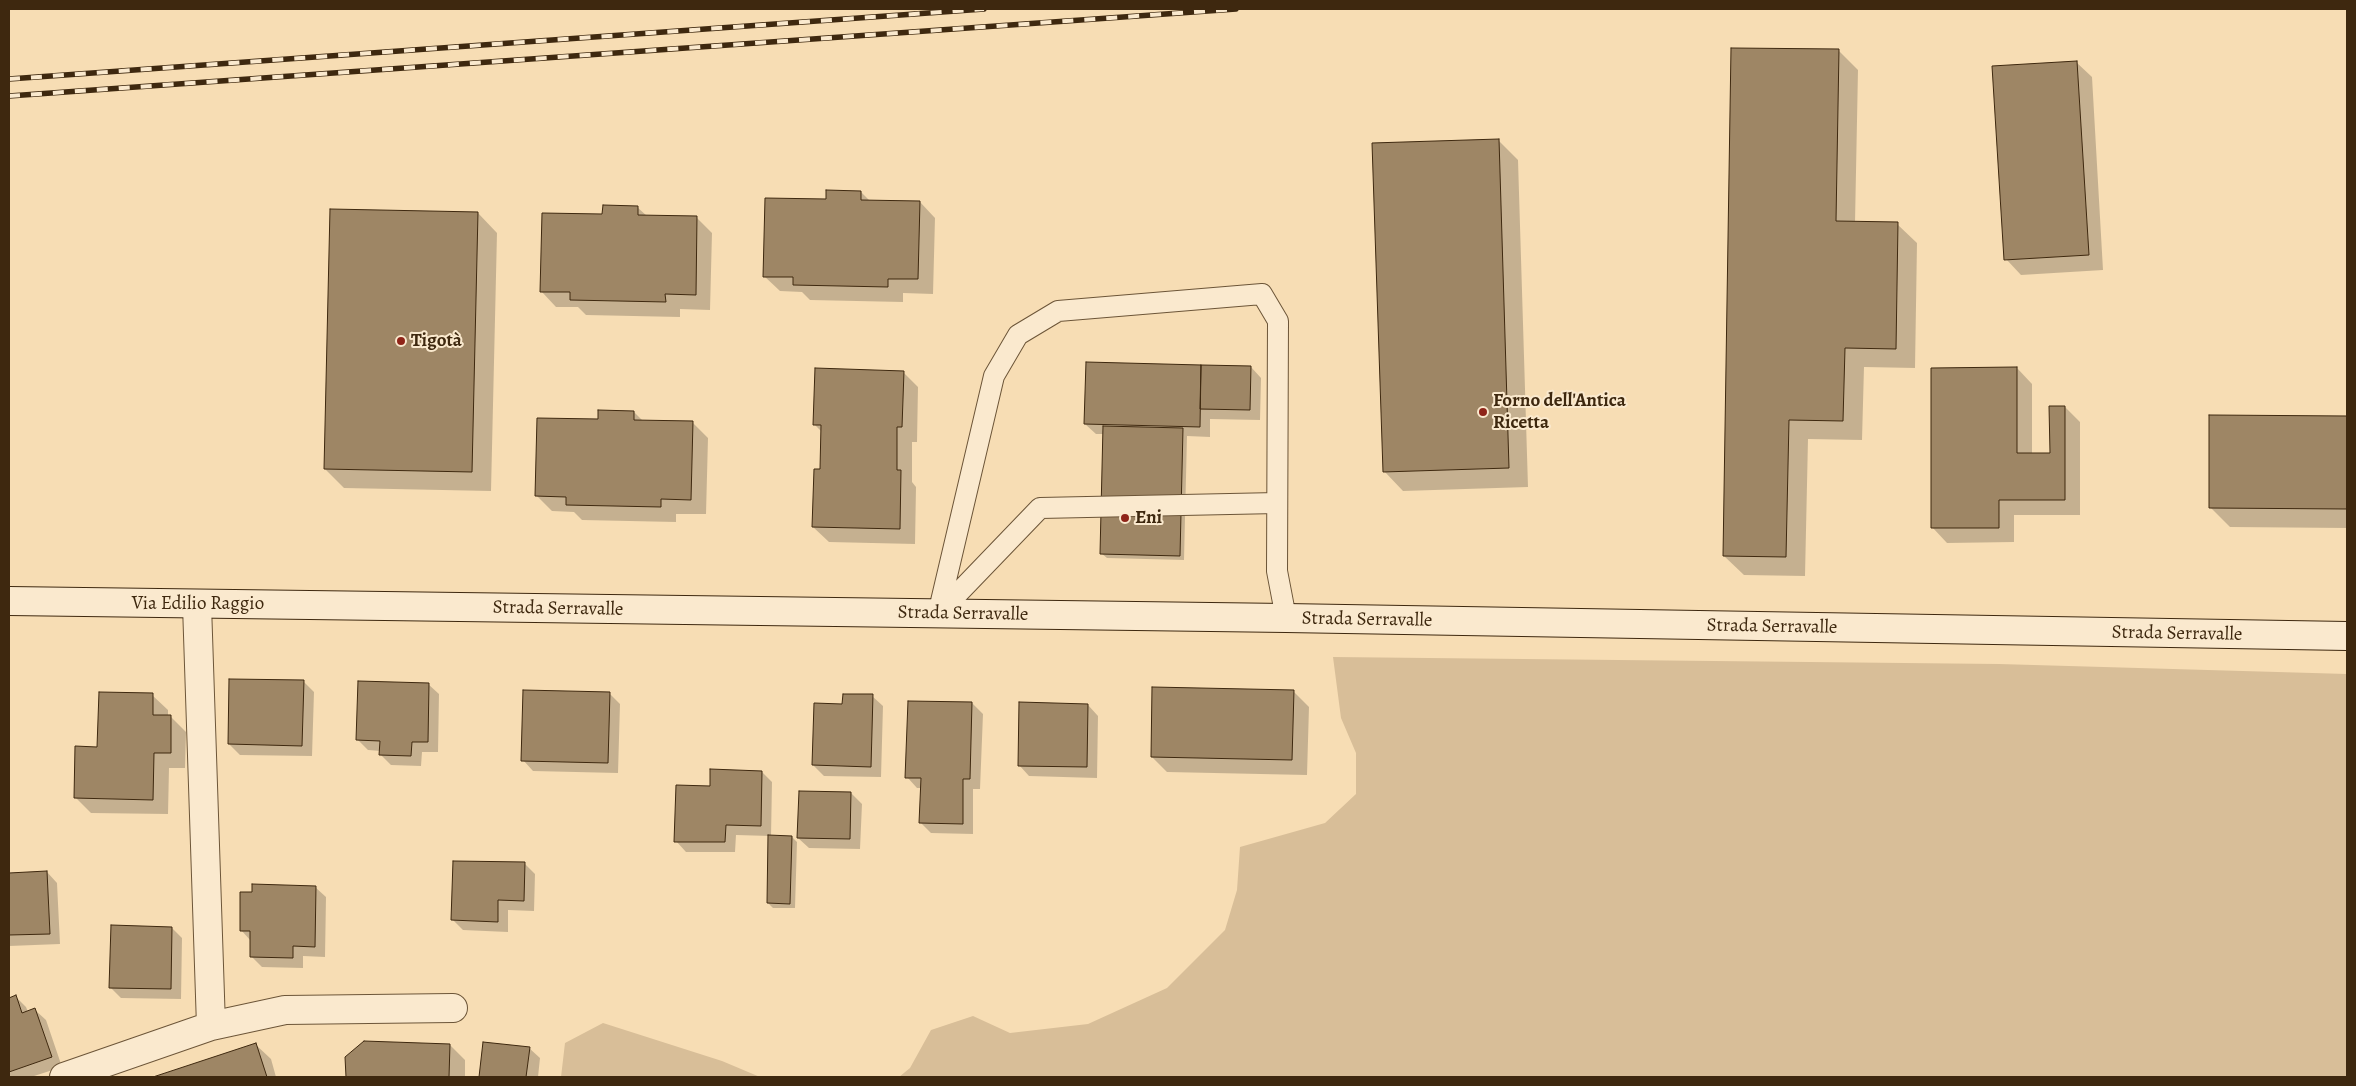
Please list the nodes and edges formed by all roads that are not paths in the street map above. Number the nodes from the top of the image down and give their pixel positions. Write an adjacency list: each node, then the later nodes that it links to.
1 (1277, 503): 5 (lane); 5 (lane); 6 (lane)
2 (9, 601): 3 (main road, Via Edilio Raggio)
3 (197, 605): 4 (main road, Via Edilio Raggio); 9 (main road)
4 (388, 606): 5 (main road, Strada Serravalle)
5 (938, 614): 6 (main road, Strada Serravalle)
6 (1286, 618): 7 (main road, Strada Serravalle)
7 (2347, 636)
8 (453, 1008): 9 (main road)
9 (211, 1026): 10 (main road)
10 (64, 1077)

